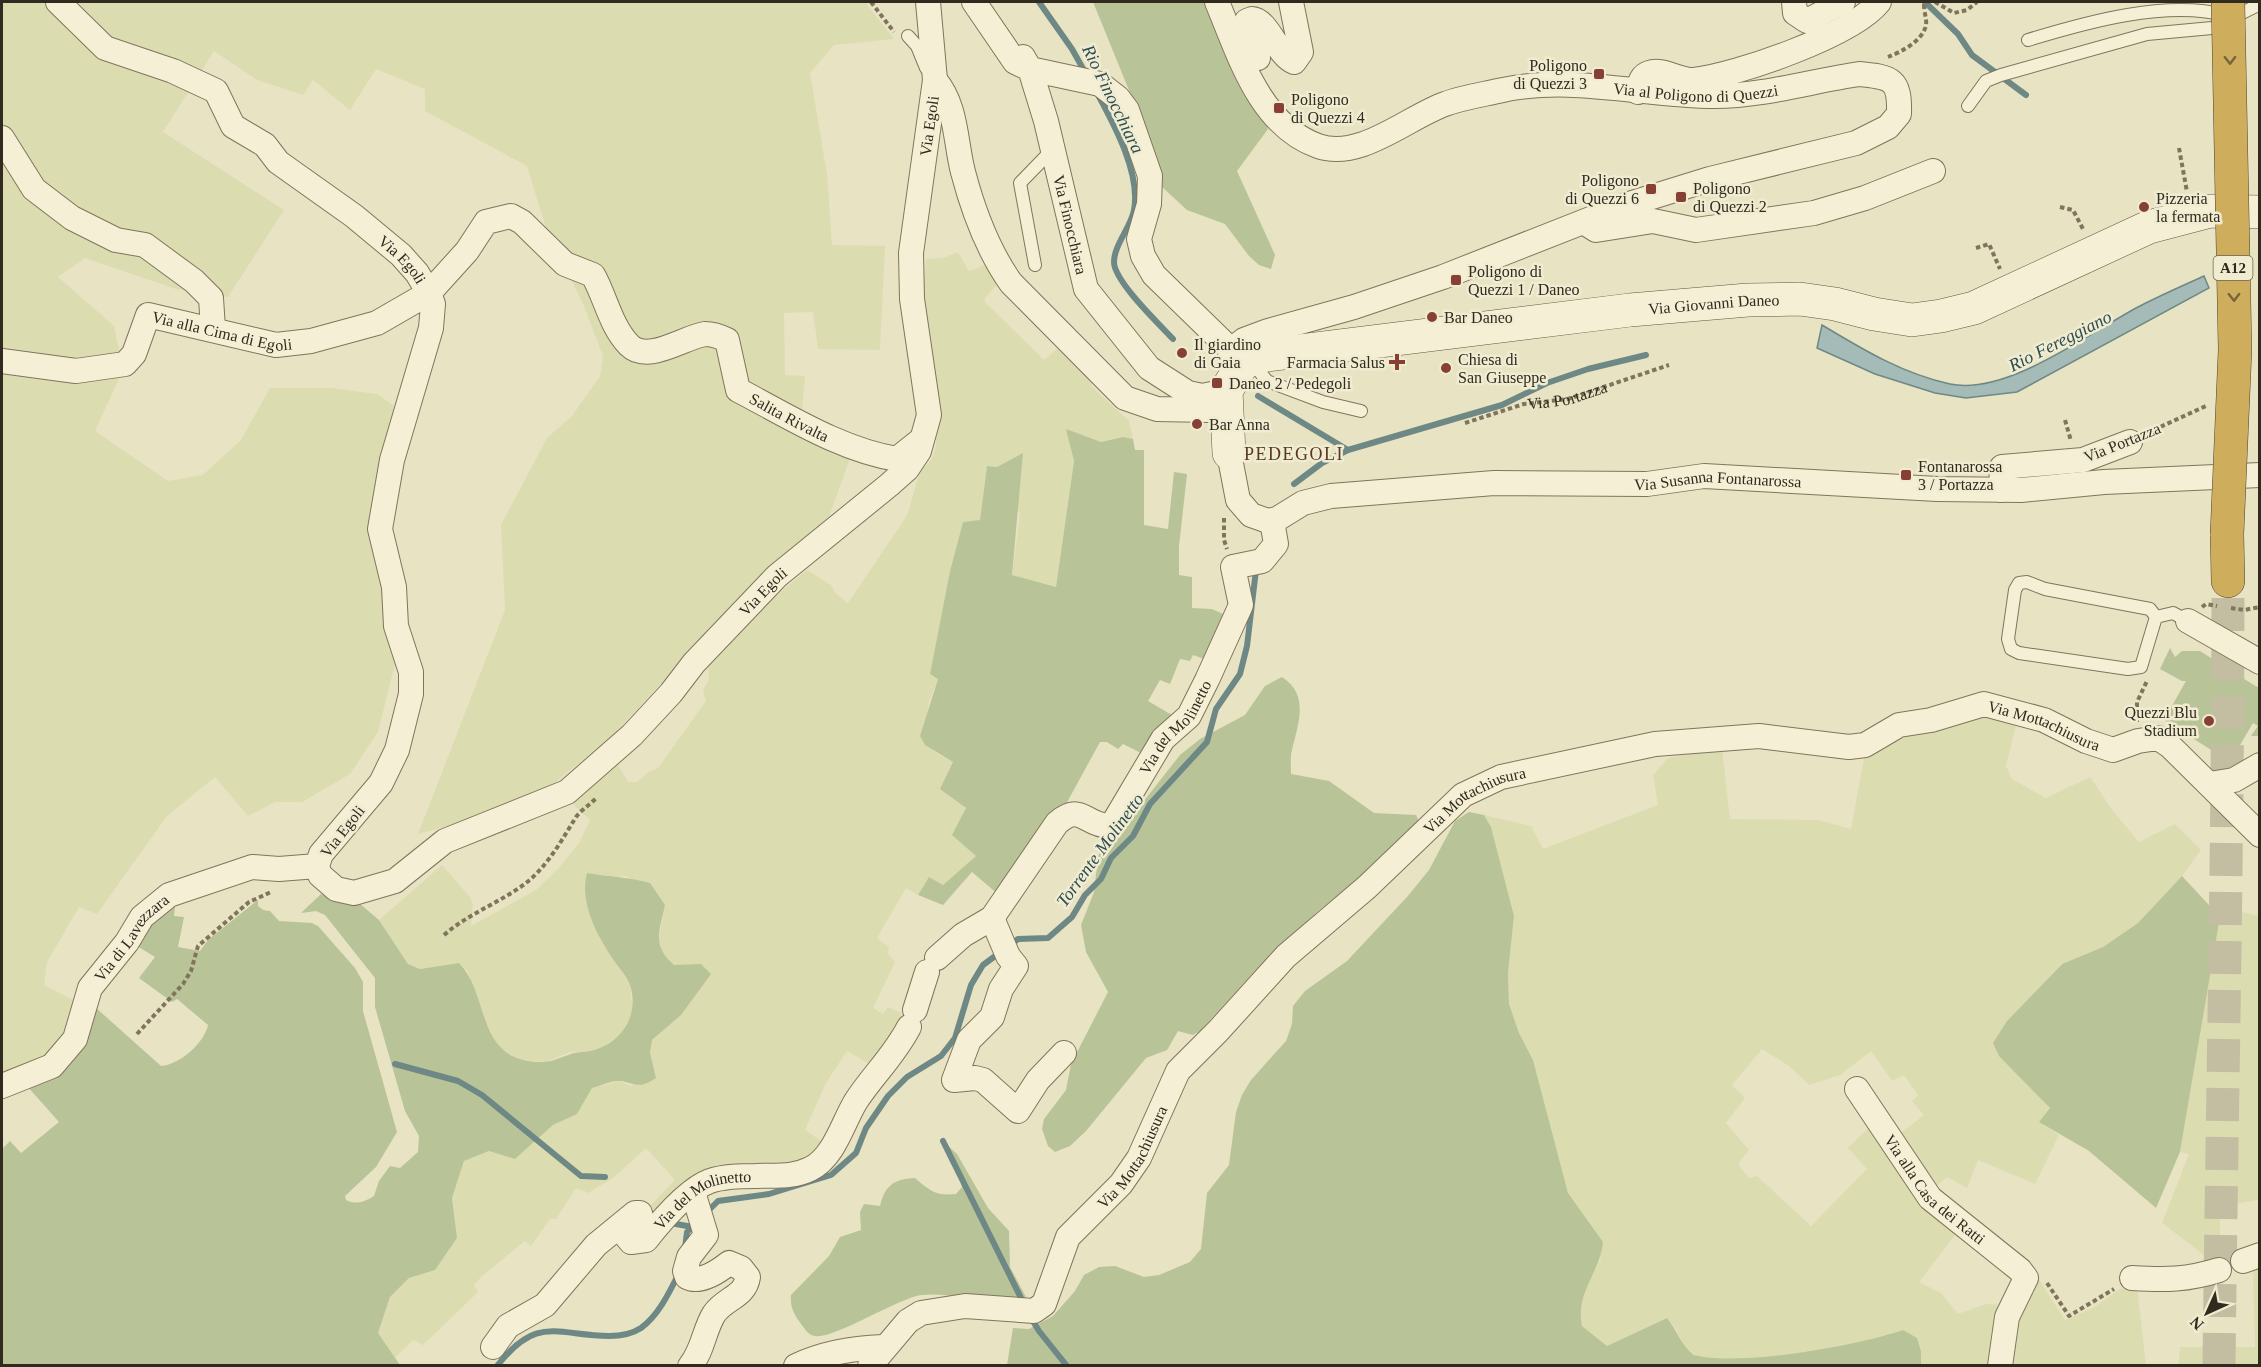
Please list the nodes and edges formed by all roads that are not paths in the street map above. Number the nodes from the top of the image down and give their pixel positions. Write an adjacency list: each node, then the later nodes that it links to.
1 (58, 2): 25 (street, Via Egoli)
2 (928, 2): 15 (street, Via Egoli)
3 (974, 2): 14 (street)
4 (990, 2): 14 (street, Via Finocchiara)
5 (1217, 2): 17 (street, Via al Poligono di Quezzi)
6 (1291, 2): 17 (street)
7 (1794, 2): 8 (street)
8 (1844, 2)
9 (1879, 2): 16 (street)
10 (2259, 4): 11 (lane)
11 (2230, 10): 13 (lane); 18 (lane); 38 (highway, A12, one-way to 38, bridge)
12 (908, 36): 15 (lane)
13 (2028, 40)
14 (1037, 70): 20 (street, Via Finocchiara); 27 (street)
15 (935, 84): 30 (street, Via Egoli); 32 (street, Via Egoli)
16 (1638, 92): 17 (street, Via al Poligono di Quezzi); 23 (street, Via al Poligono di Quezzi)
17 (1263, 103)
18 (1968, 106)
19 (2, 138): 26 (street)
20 (1053, 149): 24 (lane); 30 (street, Via Finocchiara)
21 (1933, 171): 23 (street)
22 (2259, 212): 27 (street, Via Giovanni Daneo)
23 (1583, 222): 27 (street, Via al Poligono di Quezzi)
24 (1035, 265)
25 (429, 293): 26 (street, Via alla Cima di Egoli); 32 (street, Salita Rivalta); 45 (street, Via Egoli)
26 (213, 329): 28 (street, Via alla Cima di Egoli)
27 (1242, 358): 29 (street); 31 (lane)
28 (2, 361)
29 (1226, 391): 30 (street); 34 (street)
30 (1188, 393)
31 (1361, 411)
32 (925, 436): 45 (street, Via Egoli)
33 (2130, 442): 36 (street, Via Portazza)
34 (1229, 453): 37 (street)
35 (2259, 475): 36 (street, Via Susanna Fontanarossa)
36 (2001, 490): 37 (street, Via Susanna Fontanarossa)
37 (1272, 521): 46 (street, Via del Molinetto)
38 (2228, 581)
39 (2156, 617): 39 (lane); 40 (lane)
40 (2188, 621): 41 (street)
41 (2259, 662)
42 (2259, 765): 43 (street)
43 (2209, 784): 44 (street); 54 (street, Via Mottachiusura)
44 (2259, 835)
45 (317, 867): 48 (street, Via di Lavezzara)
46 (1000, 936): 47 (street); 50 (street, Via del Molinetto)
47 (1064, 1053)
48 (2, 1086)
49 (1857, 1089): 57 (street, Via alla Casa dei Ratti)
50 (693, 1192): 53 (street, Via del Molinetto); 55 (street)
51 (2219, 1270): 52 (street)
52 (2132, 1278)
53 (493, 1347)
54 (876, 1356): 56 (street, Via Mottachiusura)
55 (690, 1365)
56 (796, 1365)
57 (2000, 1365)

